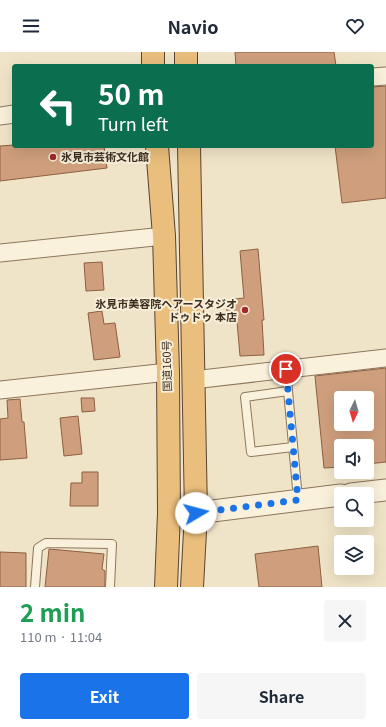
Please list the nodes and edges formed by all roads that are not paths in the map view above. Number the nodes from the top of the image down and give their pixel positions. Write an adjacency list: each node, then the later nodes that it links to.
1 (153, 52): 3 (highway)
2 (186, 52): 4 (highway)
3 (153, 64)
4 (186, 64)
5 (386, 76): 6 (street)
6 (374, 77)
7 (12, 114): 8 (street)
8 (0, 116)
9 (157, 148): 11 (highway, 国道160号)
10 (189, 148): 16 (highway)
11 (164, 236): 12 (street); 15 (highway, 国道160号)
12 (0, 253)
13 (386, 358): 14 (street)
14 (286, 369): 16 (street); 18 (lane)
15 (168, 372): 17 (street); 24 (highway, 国道160号)
16 (193, 380): 25 (highway)
17 (0, 390)
18 (288, 391): 19 (lane); 19 (lane)
19 (293, 447): 23 (lane)
20 (386, 490): 21 (street)
21 (374, 491)
22 (334, 496): 23 (street)
23 (298, 500): 25 (street)
24 (169, 513): 25 (street); 28 (highway, 国道160号)
25 (196, 513): 29 (highway)
26 (35, 587): 27 (lane)
27 (110, 587)
28 (166, 587)
29 (192, 587)

